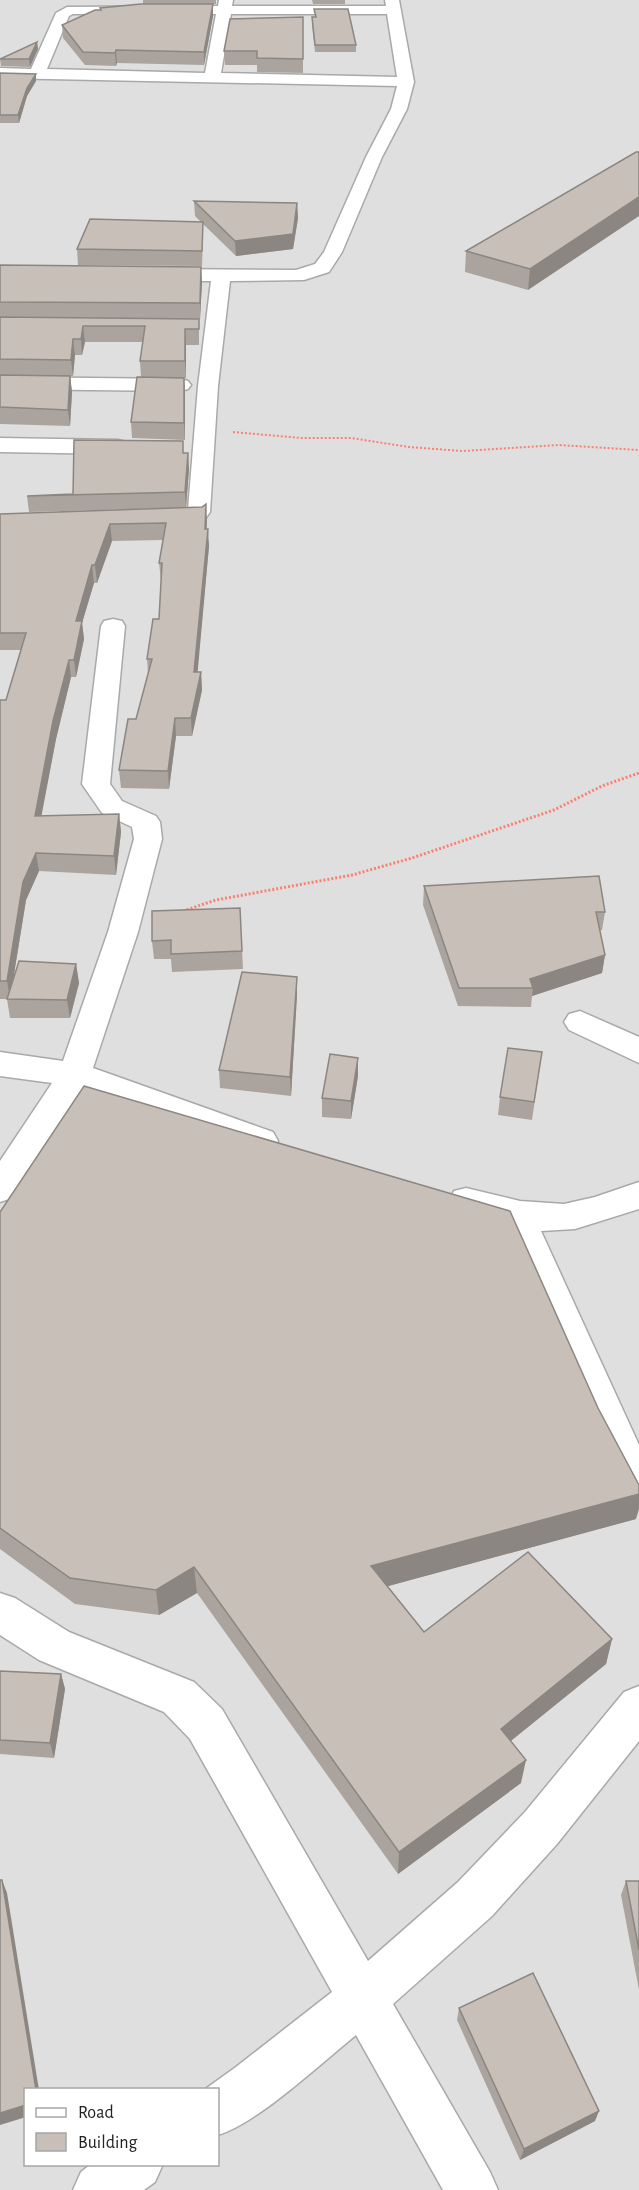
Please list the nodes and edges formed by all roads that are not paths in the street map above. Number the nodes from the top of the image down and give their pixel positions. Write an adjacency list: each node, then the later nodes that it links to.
1 (89, 4): 2 (street); 5 (street)
2 (226, 5): 3 (street); 6 (street)
3 (393, 5): 7 (street)
4 (0, 73): 5 (street)
5 (37, 74): 6 (street)
6 (212, 78): 7 (street)
7 (406, 82): 9 (street)
8 (138, 274): 9 (street)
9 (221, 276): 11 (street)
10 (190, 327): 11 (street)
11 (214, 327): 13 (street)
12 (0, 383): 13 (street)
13 (208, 386): 14 (street)
14 (205, 439): 17 (street); 18 (street)
15 (0, 445): 16 (street)
16 (136, 448)
17 (182, 448)
18 (138, 518)
19 (113, 626): 23 (street)
20 (580, 1022): 21 (street)
21 (639, 1051)
22 (0, 1064): 23 (street)
23 (75, 1074): 24 (street); 25 (street)
24 (285, 1150)
25 (0, 1189)
26 (439, 1194): 28 (street)
27 (639, 1195): 28 (street)
28 (516, 1214): 29 (street)
29 (639, 1484)
30 (0, 1612): 32 (street)
31 (639, 1707): 32 (street)
32 (363, 1998): 33 (street); 36 (street)
33 (219, 2109)
34 (134, 2166): 35 (street)
35 (99, 2190)
36 (472, 2190)

